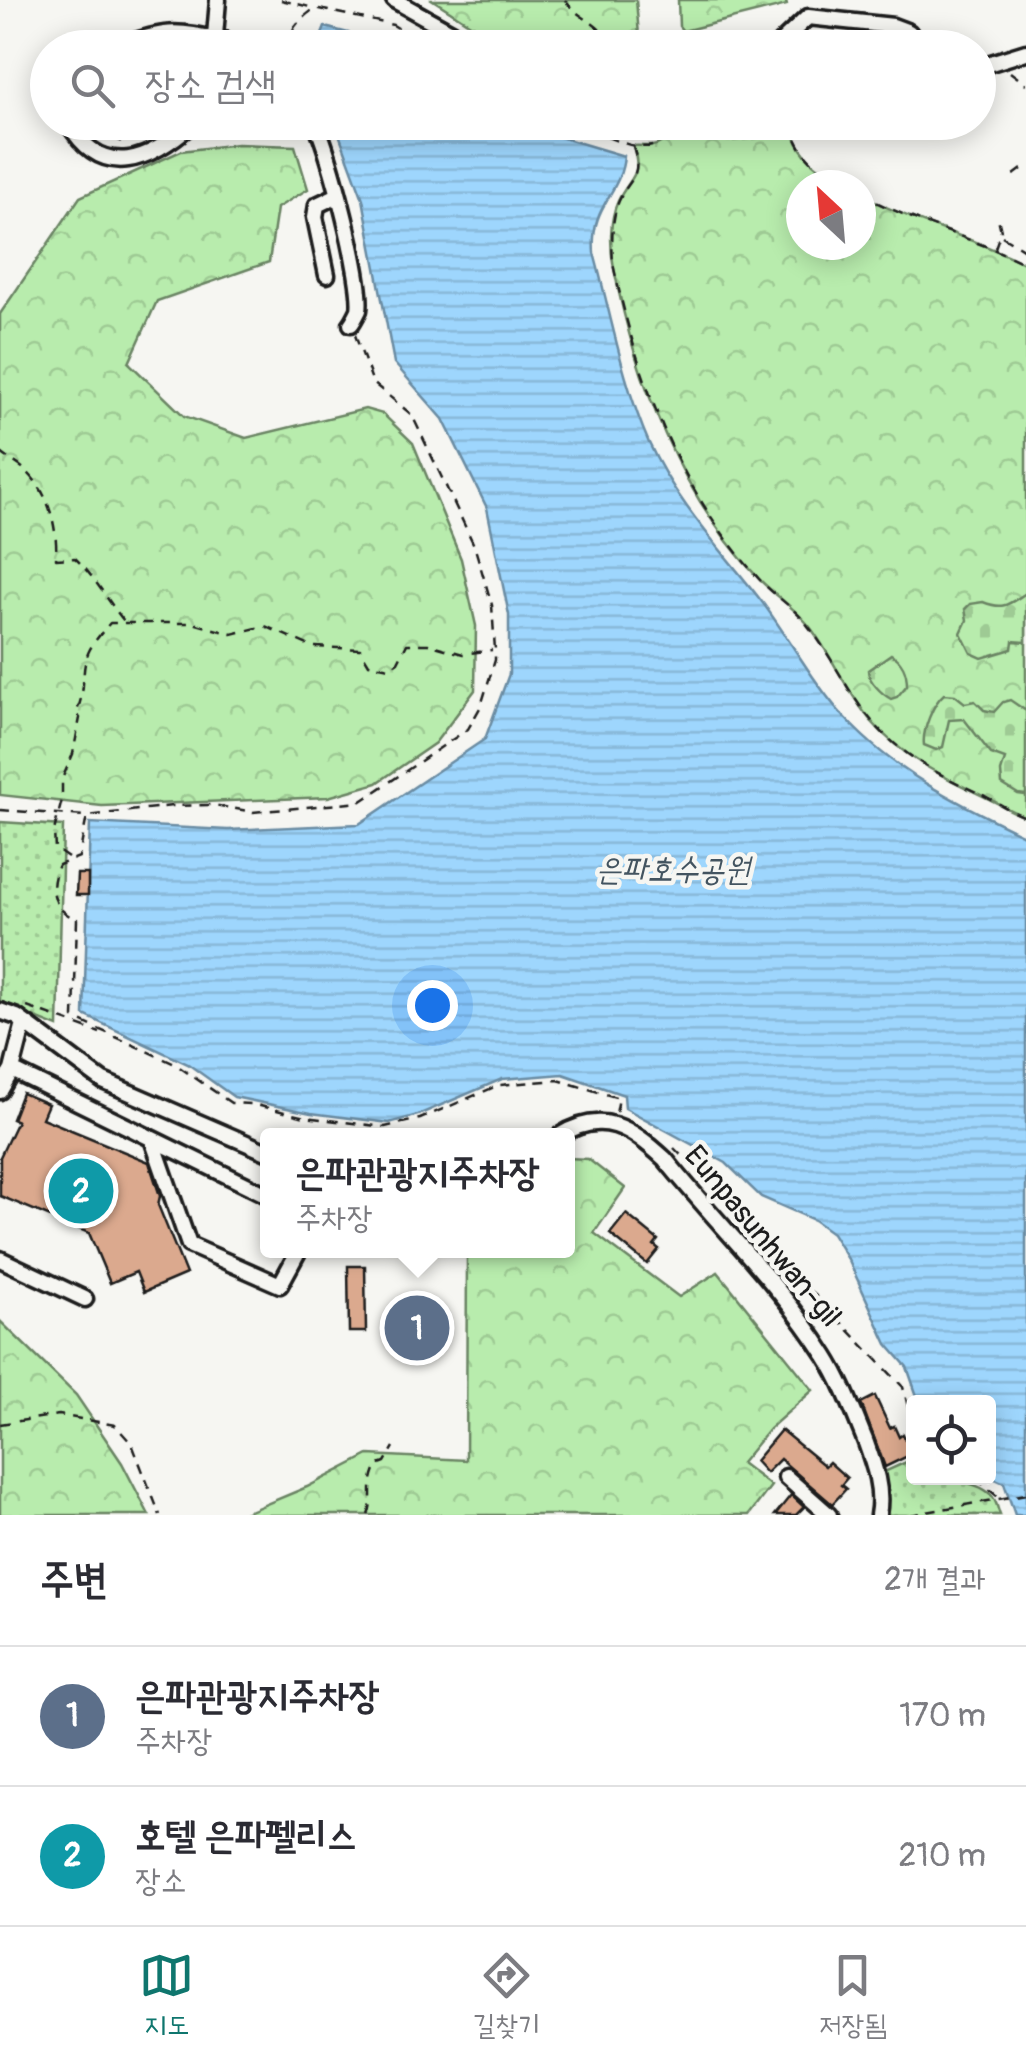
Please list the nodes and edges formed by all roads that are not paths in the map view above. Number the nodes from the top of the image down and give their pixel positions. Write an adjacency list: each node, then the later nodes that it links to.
1 (218, 0): 3 (street)
2 (394, 0): 4 (street)
3 (216, 30)
4 (448, 30)
5 (794, 30): 6 (street)
6 (904, 30)
7 (1026, 52): 8 (street)
8 (996, 62)
9 (78, 140): 10 (street)
10 (174, 140)
11 (322, 140): 12 (street)
12 (338, 196): 13 (street); 14 (street)
13 (327, 275)
14 (351, 324)
15 (0, 1011): 16 (street)
16 (27, 1015): 17 (street); 21 (street)
17 (12, 1070): 18 (street); 20 (street)
18 (0, 1091)
19 (575, 1129): 28 (street, Eunpasunhwan-gil)
20 (152, 1139): 22 (street); 23 (street)
21 (260, 1149)
22 (260, 1192)
23 (295, 1258)
24 (0, 1259): 25 (street)
25 (85, 1300)
26 (786, 1477): 27 (street)
27 (829, 1515)
28 (878, 1515)

